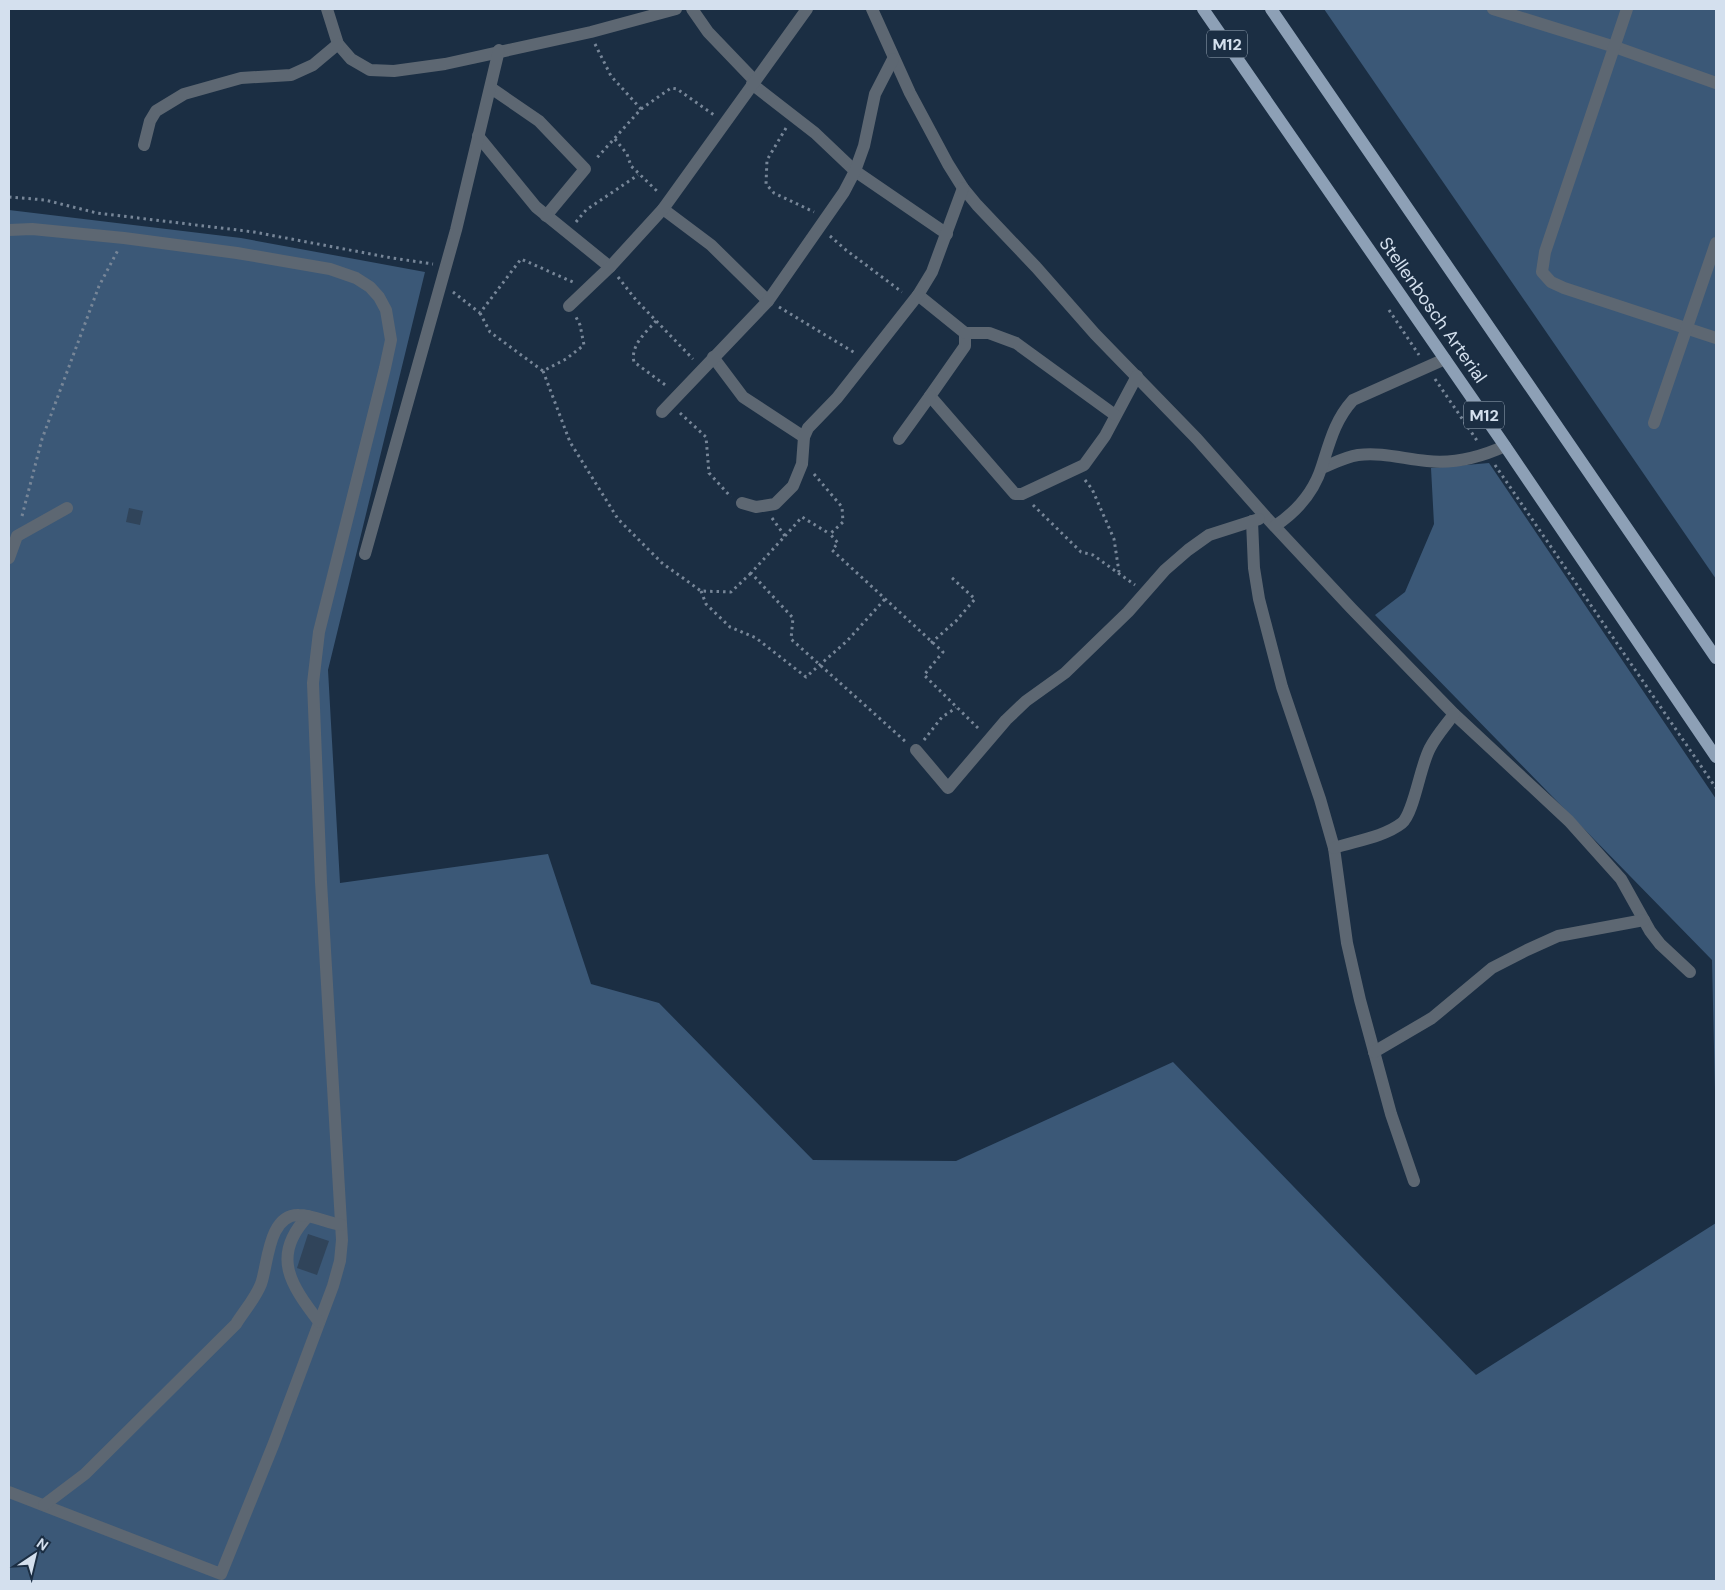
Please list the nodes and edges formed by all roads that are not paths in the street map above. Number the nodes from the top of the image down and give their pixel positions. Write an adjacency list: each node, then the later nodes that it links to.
1 (327, 9): 10 (street)
2 (676, 9): 12 (street)
3 (692, 9): 14 (street)
4 (807, 9): 14 (street)
5 (872, 9): 13 (street)
6 (1203, 9): 34 (main road, Stellenbosch Arterial / M12)
7 (1271, 9): 50 (main road, Stellenbosch Arterial)
8 (1493, 9): 11 (street)
9 (1627, 9): 11 (street)
10 (338, 44): 12 (street); 18 (street)
11 (1615, 47): 15 (street); 30 (street)
12 (499, 50): 16 (street)
13 (893, 59): 19 (street); 20 (street)
14 (753, 82): 19 (street); 21 (street)
15 (1716, 83)
16 (491, 88): 17 (street); 22 (street)
17 (478, 136): 22 (street); 48 (street)
18 (144, 145)
19 (855, 171): 24 (street); 28 (street)
20 (962, 188): 24 (street); 35 (street)
21 (666, 204): 26 (street); 28 (street)
22 (546, 216): 26 (street)
23 (9, 230): 60 (street)
24 (947, 234): 27 (street)
25 (1716, 243): 30 (street)
26 (610, 267): 29 (street)
27 (918, 295): 31 (street); 40 (street)
28 (768, 301): 33 (street)
29 (568, 306)
30 (1687, 328): 32 (street); 39 (street)
31 (964, 332): 36 (street); 38 (street)
32 (1716, 338)
33 (713, 357): 37 (street); 40 (street)
34 (1445, 359): 42 (main road, Stellenbosch Arterial / M12); 43 (street)
35 (1137, 376): 38 (street); 47 (street)
36 (930, 396): 38 (street); 41 (street)
37 (662, 412)
38 (1115, 415)
39 (1654, 423)
40 (804, 437): 44 (street)
41 (899, 439)
42 (1505, 446): 43 (street); 53 (main road, Stellenbosch Arterial / M12)
43 (1322, 468): 47 (street)
44 (742, 503)
45 (67, 508): 49 (street)
46 (1252, 520): 47 (street); 52 (street); 54 (street)
47 (1270, 522): 51 (street)
48 (365, 554)
49 (9, 558)
50 (1716, 658)
51 (1454, 714): 54 (street); 55 (street)
52 (916, 750)
53 (1716, 758)
54 (1334, 848): 57 (street)
55 (1644, 920): 56 (street); 57 (street)
56 (1690, 972)
57 (1374, 1052): 58 (street)
58 (1414, 1181)
59 (308, 1216): 60 (street); 61 (street); 63 (street)
60 (341, 1225): 61 (street)
61 (320, 1322): 64 (street)
62 (9, 1492): 63 (street)
63 (44, 1505): 64 (street)
64 (219, 1578)

